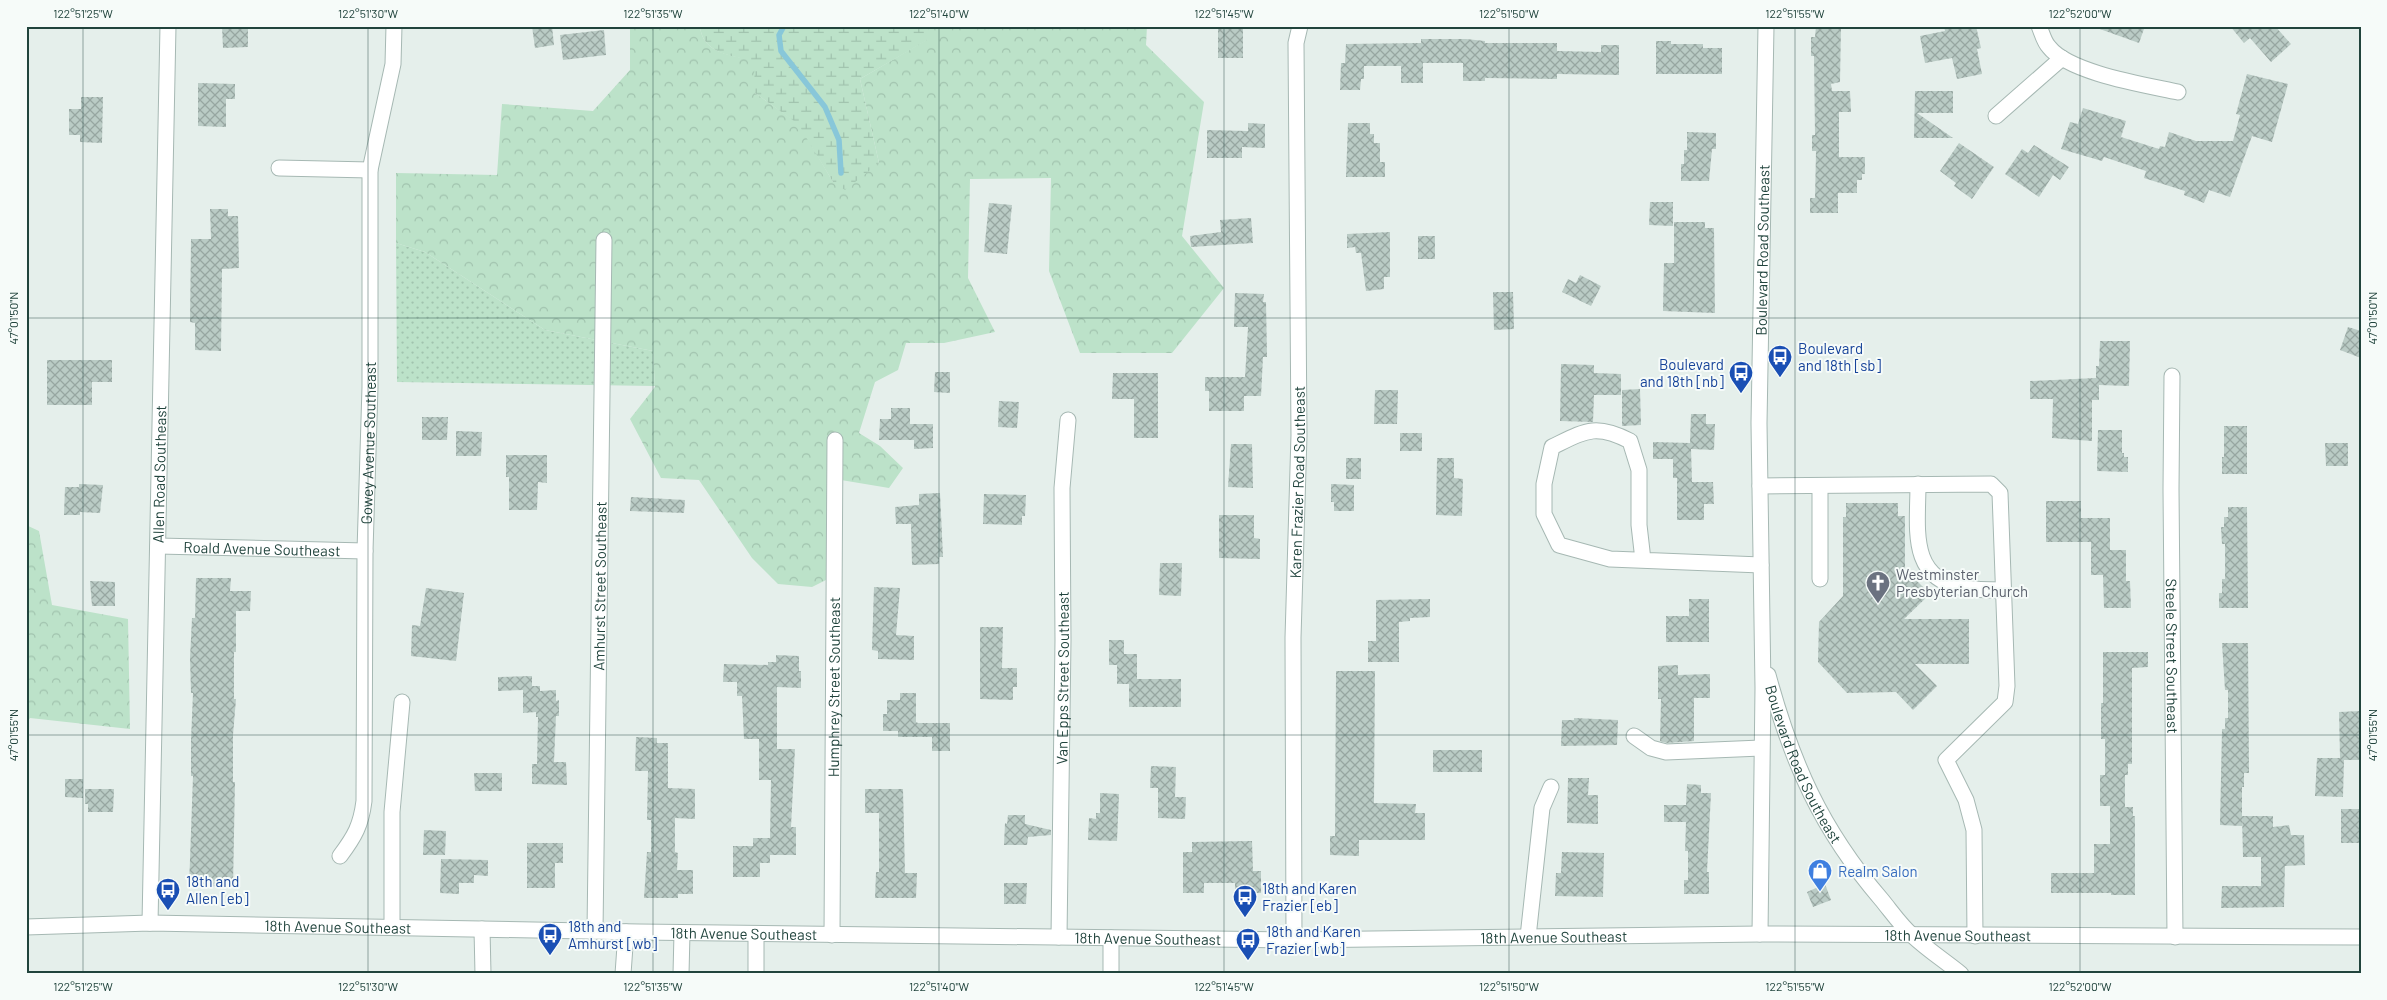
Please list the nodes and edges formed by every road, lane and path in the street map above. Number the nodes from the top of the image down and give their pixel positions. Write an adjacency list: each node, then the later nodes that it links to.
1 (168, 26): 18 (street, Allen Road Southeast)
2 (394, 26): 10 (street, Gowey Avenue Southeast)
3 (1300, 26): 47 (street, Karen Frazier Road Southeast)
4 (1766, 26): 16 (street, Boulevard Road Southeast)
5 (2039, 26): 6 (street)
6 (2062, 58): 7 (street); 8 (street)
7 (2178, 92)
8 (1996, 116)
9 (279, 168): 10 (street)
10 (370, 170): 19 (street, Gowey Avenue Southeast)
11 (604, 240): 34 (street, Amhurst Street Southeast)
12 (2172, 376): 44 (street, Steele Street Southeast)
13 (1068, 420): 42 (street, Van Epps Street Southeast)
14 (835, 440): 38 (street, Humphrey Street Southeast)
15 (1918, 484): 17 (street); 23 (street); 23 (street)
16 (1760, 486): 17 (street); 21 (street, Boulevard Road Southeast)
17 (1820, 486): 22 (street)
18 (158, 546): 19 (street, Roald Avenue Southeast); 30 (street, Allen Road Southeast)
19 (365, 551): 29 (street, Gowey Avenue Southeast)
20 (1643, 560): 20 (street); 21 (street)
21 (1761, 565): 24 (street, Boulevard Road Southeast)
22 (1820, 579)
23 (2003, 590): 41 (street)
24 (1762, 654): 27 (street, Boulevard Road Southeast); 40 (street, Boulevard Road Southeast)
25 (402, 702): 31 (street)
26 (1634, 736): 27 (street)
27 (1761, 748): 39 (street, Boulevard Road Southeast)
28 (1552, 787): 43 (street)
29 (340, 856)
30 (150, 923): 31 (street, 18th Avenue Southeast); 32 (street, 18th Avenue Southeast)
31 (392, 926): 33 (street, 18th Avenue Southeast)
32 (26, 927)
33 (482, 928): 34 (street, 18th Avenue Southeast); 48 (street)
34 (595, 931): 35 (street, 18th Avenue Southeast)
35 (626, 932): 36 (street, 18th Avenue Southeast); 49 (street)
36 (682, 933): 37 (street, 18th Avenue Southeast); 50 (street)
37 (756, 934): 38 (street, 18th Avenue Southeast); 51 (street)
38 (832, 934): 42 (street, 18th Avenue Southeast)
39 (1760, 934): 40 (street, 18th Avenue Southeast); 43 (street, 18th Avenue Southeast)
40 (1912, 936): 41 (street, 18th Avenue Southeast); 53 (street, Boulevard Road Southeast)
41 (1976, 936): 44 (street, 18th Avenue Southeast)
42 (1059, 937): 46 (street, 18th Avenue Southeast)
43 (1528, 937): 47 (street, 18th Avenue Southeast)
44 (2174, 937): 45 (street, 18th Avenue Southeast)
45 (2361, 937)
46 (1111, 938): 47 (street, 18th Avenue Southeast); 52 (street)
47 (1294, 940)
48 (483, 974)
49 (623, 974)
50 (681, 974)
51 (756, 974)
52 (1111, 974)
53 (1961, 974)

